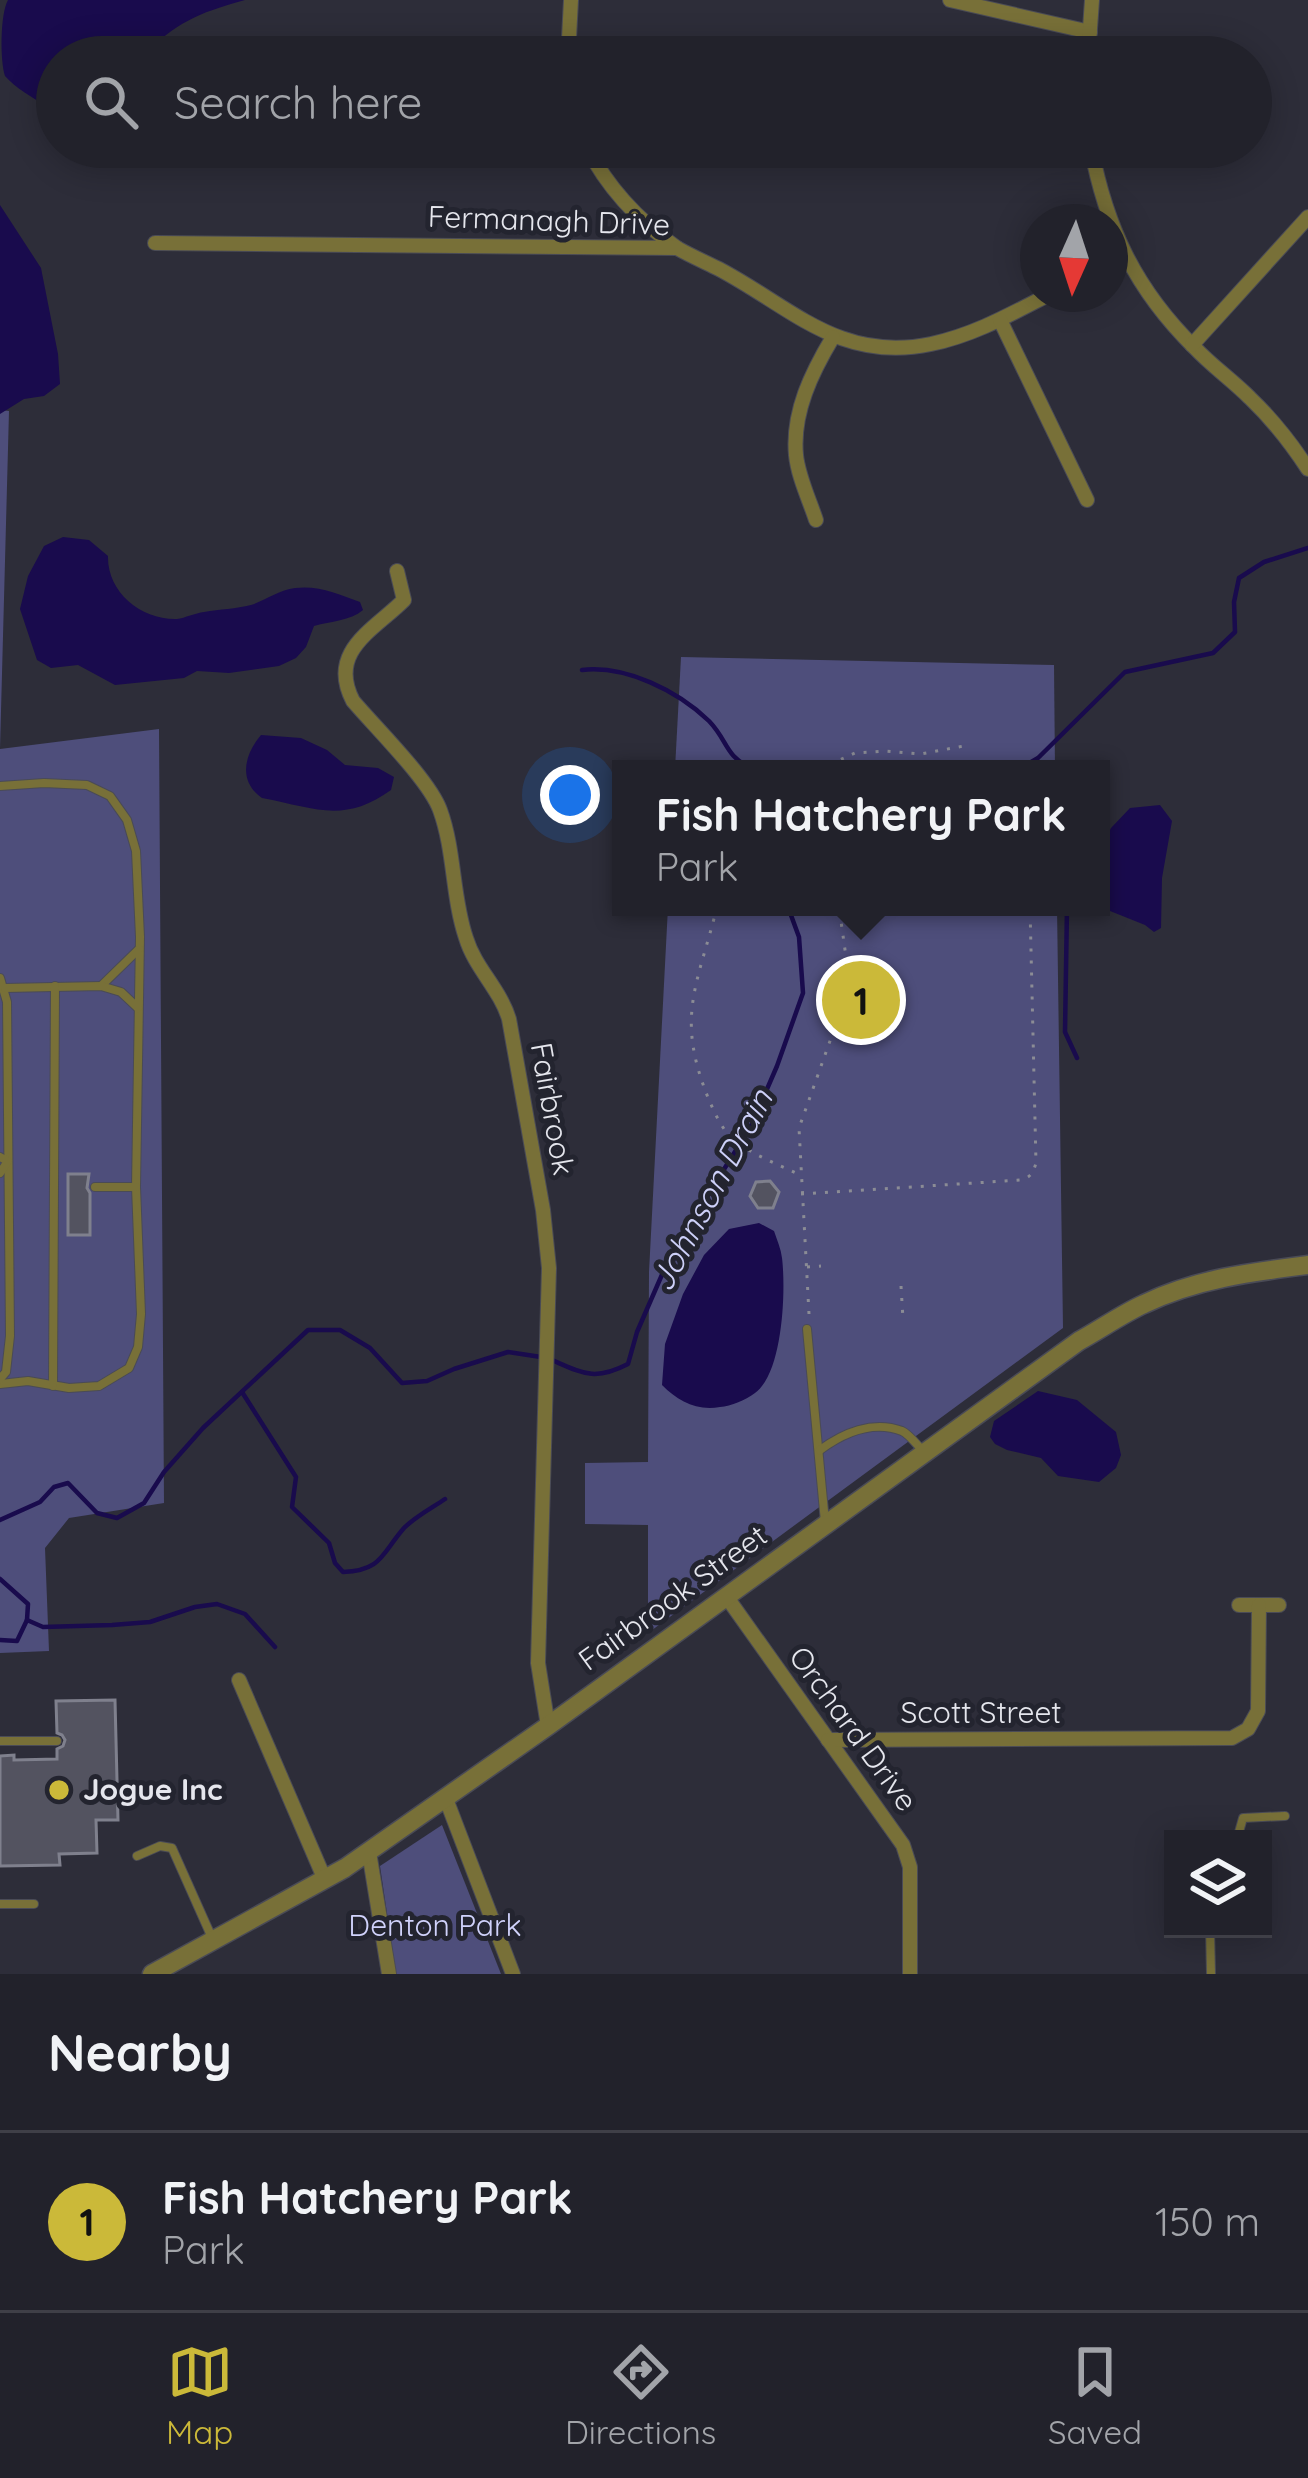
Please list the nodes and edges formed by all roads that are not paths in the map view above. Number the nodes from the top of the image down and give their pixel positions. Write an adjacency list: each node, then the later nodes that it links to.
1 (571, 0): 5 (street)
2 (950, 0): 4 (street)
3 (1092, 0): 4 (street)
4 (1090, 32): 6 (street)
5 (569, 36)
6 (1090, 36)
7 (600, 168): 12 (street)
8 (1096, 168): 9 (street)
9 (1105, 204)
10 (1308, 218): 17 (street)
11 (155, 243): 12 (street, Fermanagh Drive)
12 (677, 248): 16 (street, Fermanagh Drive)
13 (1128, 261): 17 (street)
14 (1020, 310): 15 (street, Fermanagh Drive)
15 (1000, 320): 16 (street, Fermanagh Drive); 19 (street)
16 (833, 337): 20 (street)
17 (1192, 345): 18 (street)
18 (1308, 469)
19 (1088, 500)
20 (816, 520)
21 (397, 572): 44 (street, Fairbrook)
22 (0, 787): 23 (lane)
23 (140, 948): 26 (lane); 27 (lane)
24 (2, 983): 25 (lane); 28 (lane)
25 (55, 986): 26 (lane); 35 (lane)
26 (101, 986): 27 (lane)
27 (139, 1010): 31 (lane)
28 (4, 1159): 29 (lane); 34 (lane)
29 (0, 1173)
30 (95, 1187): 31 (lane)
31 (136, 1187): 35 (lane)
32 (1308, 1265): 37 (street, Fairbrook Street)
33 (809, 1328): 36 (lane)
34 (0, 1381): 35 (lane)
35 (53, 1386)
36 (819, 1451): 37 (lane); 38 (lane)
37 (924, 1452): 38 (street, Fairbrook Street)
38 (825, 1524): 39 (street, Fairbrook Street)
39 (726, 1596): 44 (street, Fairbrook Street); 45 (street, Orchard Drive)
40 (1239, 1605): 41 (street)
41 (1259, 1605): 42 (street); 45 (street, Scott Street)
42 (1280, 1605)
43 (239, 1680): 53 (street)
44 (548, 1726): 48 (street, Fairbrook Street)
45 (828, 1740): 61 (street, Orchard Drive)
46 (0, 1741): 47 (lane)
47 (57, 1741)
48 (446, 1799): 51 (street, Fairbrook Street); 60 (street)
49 (1285, 1816): 50 (lane)
50 (1240, 1830)
51 (369, 1852): 53 (street, Fairbrook Street); 59 (street)
52 (136, 1856): 57 (lane)
53 (326, 1880): 57 (street, Fairbrook Street)
54 (0, 1904): 55 (lane)
55 (34, 1904)
56 (1210, 1938): 62 (lane)
57 (214, 1941): 58 (street, Fairbrook Street)
58 (152, 1974)
59 (388, 1974)
60 (514, 1974)
61 (910, 1974)
62 (1211, 1974)

